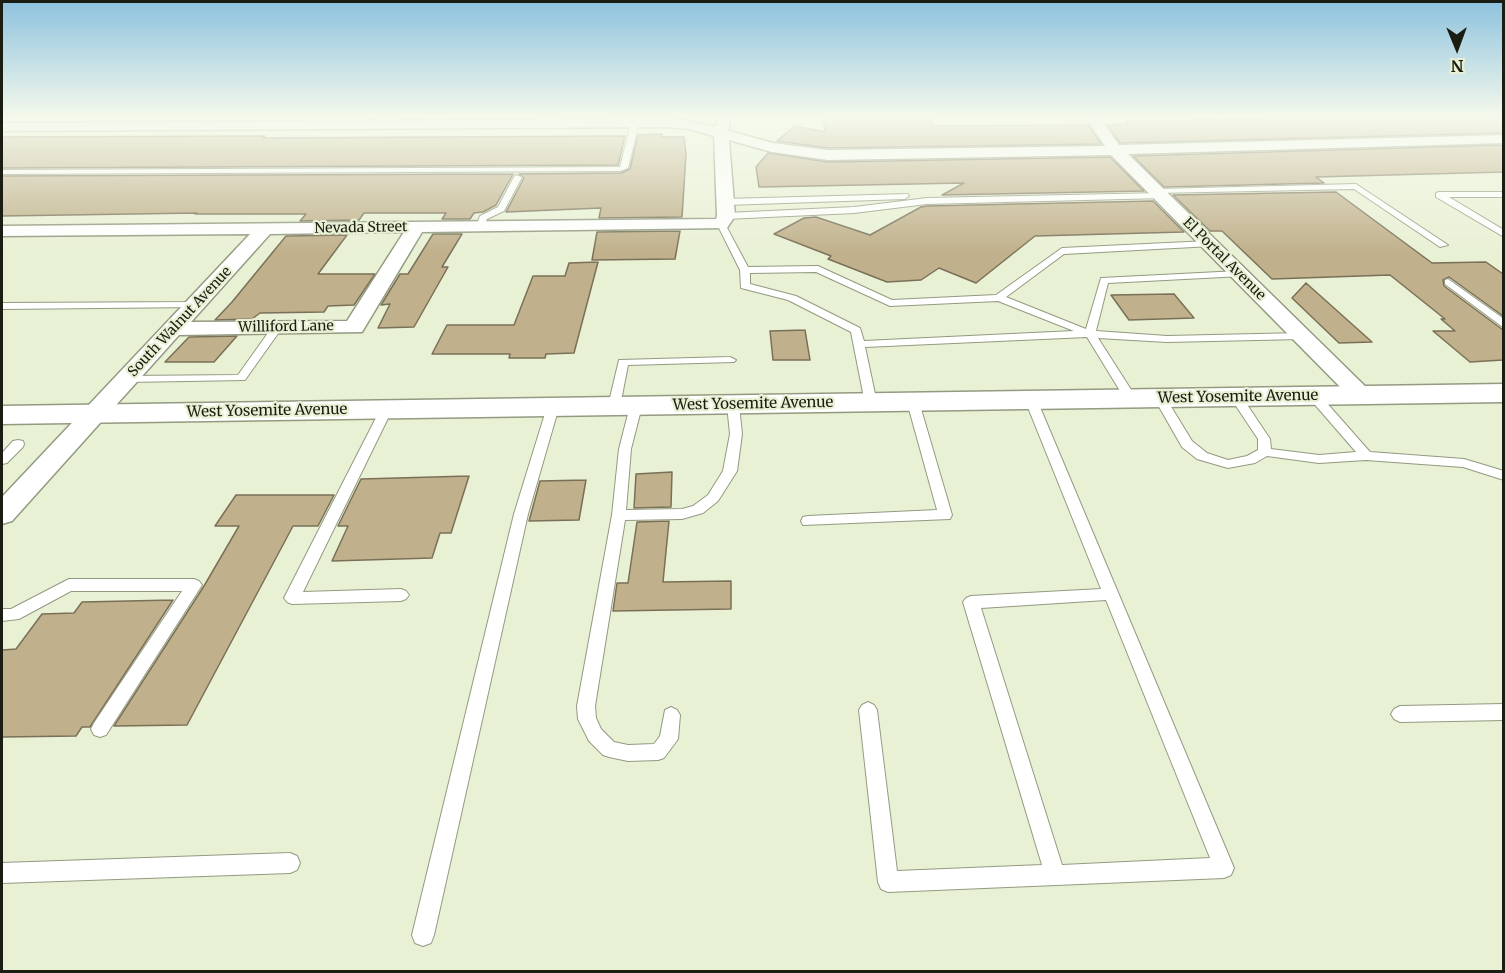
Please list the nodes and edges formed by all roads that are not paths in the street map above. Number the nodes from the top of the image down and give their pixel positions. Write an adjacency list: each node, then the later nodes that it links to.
1 (625, 163): 4 (lane)
2 (723, 163): 8 (street)
3 (1128, 163): 6 (street, El Portal Avenue)
4 (2, 172)
5 (518, 177): 10 (lane)
6 (1157, 192): 8 (lane); 8 (lane); 14 (street, El Portal Avenue); 15 (lane)
7 (1503, 194): 13 (lane)
8 (724, 214): 10 (street, Nevada Street); 16 (lane)
9 (416, 227): 10 (street, Nevada Street); 11 (street, Nevada Street); 23 (street, Williford Lane)
10 (480, 227)
11 (265, 230): 12 (street, Nevada Street); 20 (street, South Walnut Avenue)
12 (2, 231)
13 (1503, 234)
14 (1209, 244): 17 (street, El Portal Avenue); 19 (lane)
15 (1443, 245)
16 (745, 270): 19 (lane); 27 (lane)
17 (1239, 274): 25 (lane); 26 (street, El Portal Avenue)
18 (1448, 282): 22 (lane)
19 (999, 298): 25 (lane)
20 (196, 305): 21 (lane); 24 (street, South Walnut Avenue)
21 (2, 306)
22 (1503, 325)
23 (277, 328): 24 (street, Williford Lane); 29 (lane)
24 (174, 329): 29 (street, South Walnut Avenue)
25 (1090, 334): 26 (lane); 27 (lane); 35 (lane)
26 (1302, 336): 32 (street, El Portal Avenue)
27 (859, 344): 38 (lane)
28 (730, 360): 40 (lane)
29 (128, 379): 43 (street, South Walnut Avenue)
30 (1503, 393): 32 (main road, West Yosemite Avenue)
31 (1314, 396): 32 (main road, West Yosemite Avenue); 33 (main road, West Yosemite Avenue); 47 (lane)
32 (1362, 396)
33 (1236, 397): 34 (main road, West Yosemite Avenue); 46 (lane)
34 (1160, 398): 35 (main road, West Yosemite Avenue); 46 (lane)
35 (1131, 399): 36 (main road, West Yosemite Avenue)
36 (1031, 400): 37 (main road, West Yosemite Avenue); 53 (lane)
37 (914, 402): 38 (main road, West Yosemite Avenue); 52 (lane)
38 (871, 403): 39 (main road, West Yosemite Avenue)
39 (733, 405): 40 (main road, West Yosemite Avenue); 51 (lane)
40 (625, 406): 41 (main road, West Yosemite Avenue); 51 (lane)
41 (553, 407): 42 (main road, West Yosemite Avenue); 64 (lane)
42 (387, 410): 43 (main road, West Yosemite Avenue); 54 (lane)
43 (96, 414): 44 (main road, West Yosemite Avenue); 50 (street, South Walnut Avenue)
44 (2, 415)
45 (18, 444): 48 (lane)
46 (1265, 452): 47 (lane)
47 (1366, 456): 49 (lane)
48 (2, 460)
49 (1503, 476)
50 (2, 514)
51 (619, 515): 59 (lane)
52 (808, 521)
53 (1111, 594): 63 (lane); 63 (lane)
54 (401, 595)
55 (2, 615): 60 (lane)
56 (868, 710): 63 (lane)
57 (1503, 712): 58 (lane)
58 (1400, 714)
59 (671, 715)
60 (100, 729)
61 (290, 863): 62 (lane)
62 (2, 873)
63 (1055, 875)
64 (423, 935)

